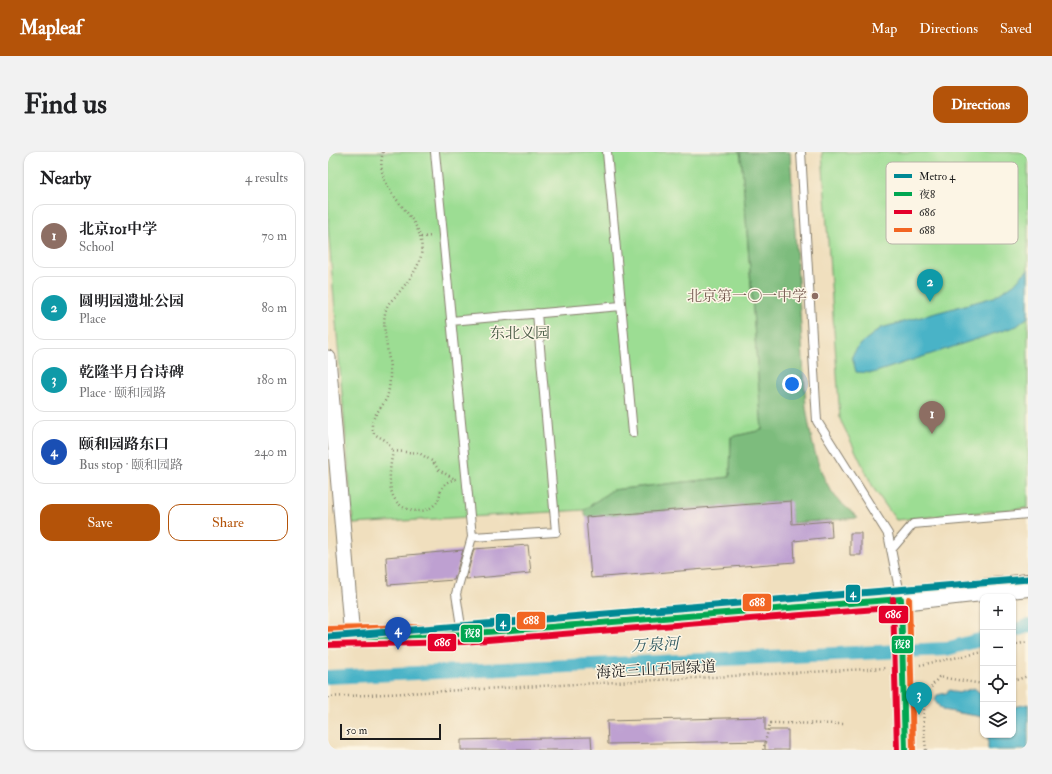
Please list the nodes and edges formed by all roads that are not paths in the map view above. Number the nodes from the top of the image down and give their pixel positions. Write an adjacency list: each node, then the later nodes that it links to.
1 (435, 152): 6 (lane)
2 (607, 152): 4 (lane)
3 (800, 152): 11 (lane)
4 (621, 306): 5 (lane); 8 (lane)
5 (537, 313): 6 (lane); 10 (lane)
6 (451, 321): 10 (lane)
7 (328, 358): 16 (street)
8 (633, 433)
9 (1028, 514): 11 (lane)
10 (472, 537): 14 (lane)
11 (891, 550): 13 (lane)
12 (1028, 585): 13 (main road)
13 (901, 599): 14 (main road); 17 (main road)
14 (462, 634): 16 (main road)
15 (328, 637): 16 (main road)
16 (352, 637)
17 (904, 750)

